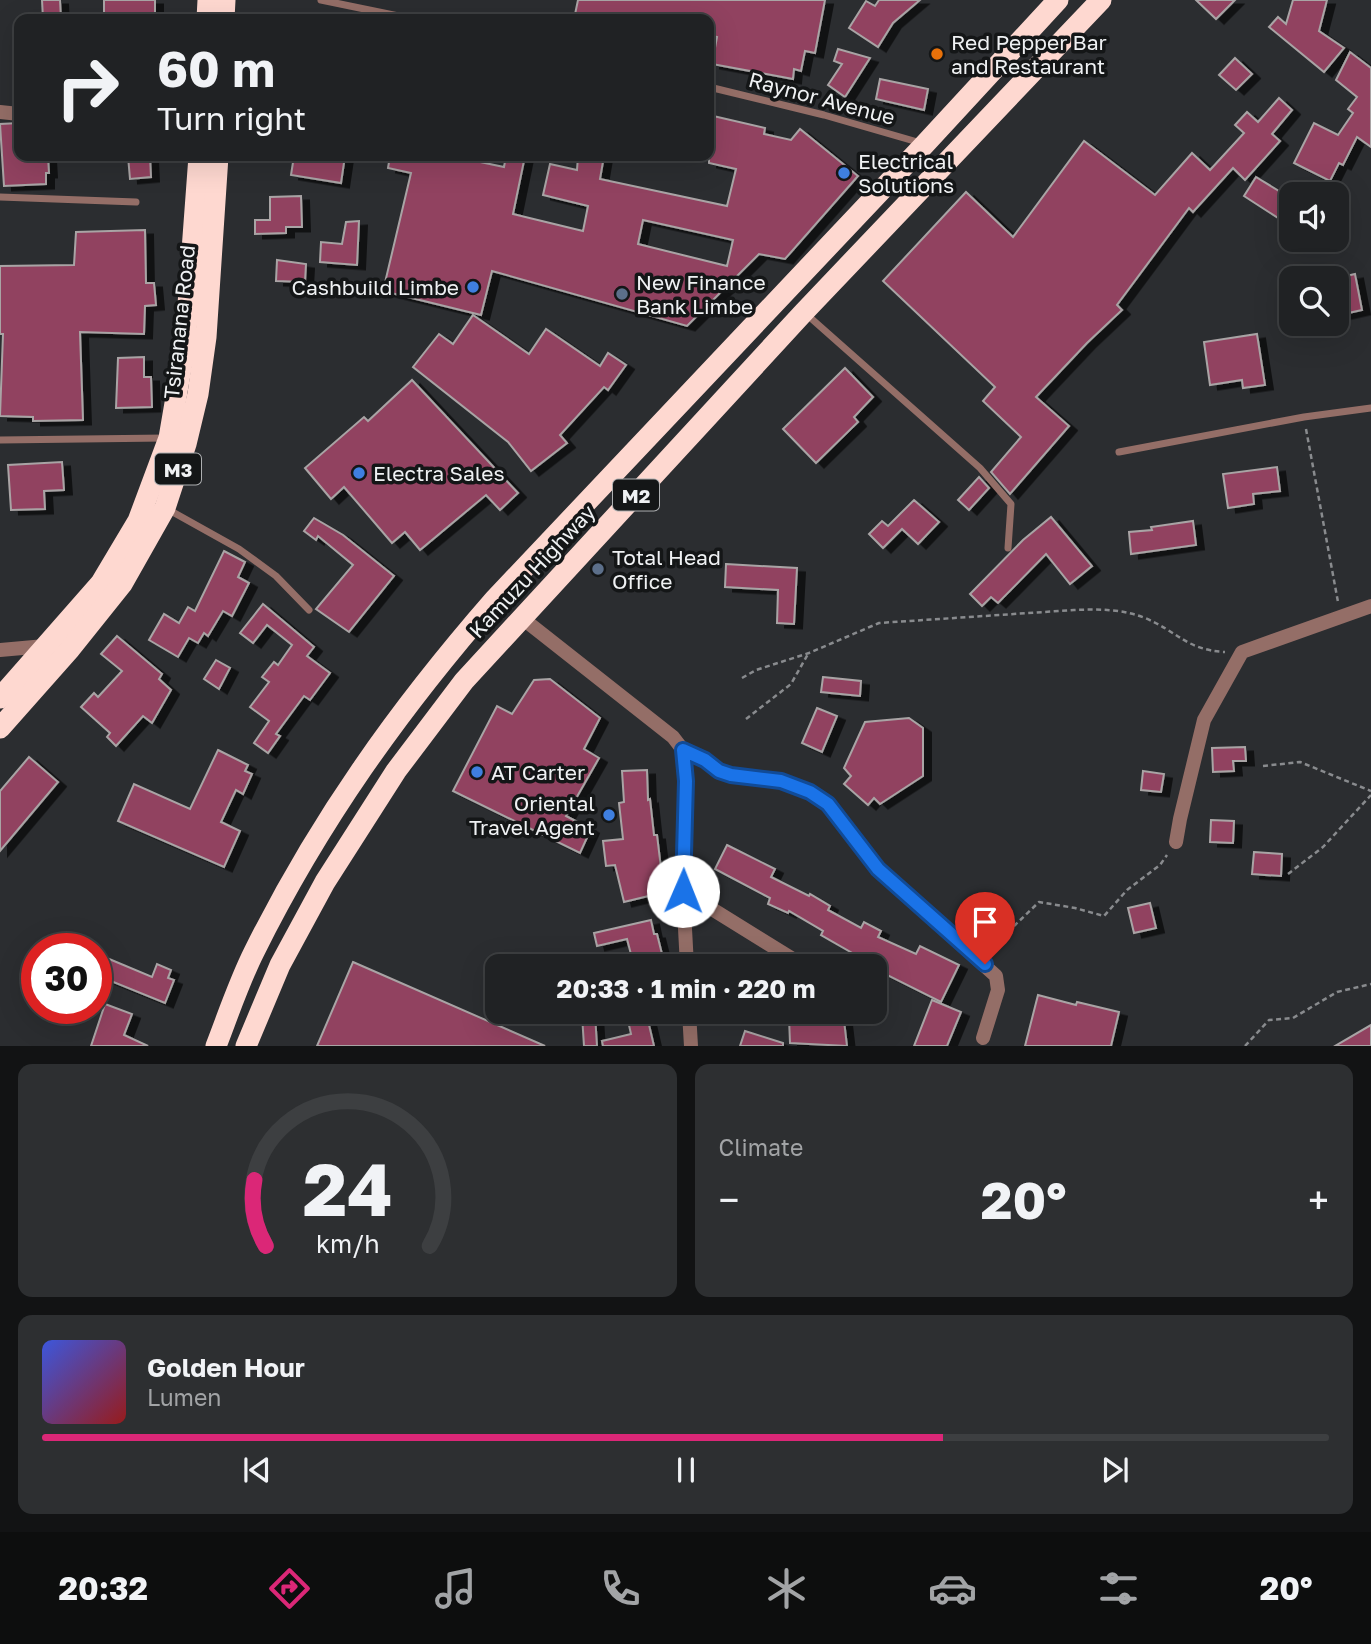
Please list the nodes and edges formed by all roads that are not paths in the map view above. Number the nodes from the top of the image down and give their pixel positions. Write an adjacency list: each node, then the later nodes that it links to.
1 (321, 0): 4 (lane)
2 (1058, 0): 6 (highway, Kamuzu Highway / M2)
3 (1101, 0): 11 (highway, Kamuzu Highway / M2)
4 (390, 14)
5 (714, 88): 6 (lane, Raynor Avenue)
6 (925, 144): 32 (highway, Kamuzu Highway / M2)
7 (199, 161): 13 (highway, Tsiranana Road / M3)
8 (218, 161): 16 (highway, Tsiranana Road / M3)
9 (0, 197): 10 (lane)
10 (136, 202)
11 (804, 312): 17 (lane); 20 (highway, Kamuzu Highway / M2)
12 (1371, 408): 15 (lane)
13 (169, 438): 14 (lane); 21 (highway, Tsiranana Road / M3)
14 (0, 440)
15 (1118, 453)
16 (165, 508): 19 (lane); 24 (highway, Tsiranana Road / M3)
17 (1008, 548)
18 (1371, 606): 26 (street)
19 (309, 610)
20 (522, 618): 25 (street); 33 (highway, Kamuzu Highway / M2)
21 (45, 646): 22 (street); 23 (highway, Tsiranana Road / M3)
22 (0, 650)
23 (0, 698)
24 (0, 728)
25 (683, 750): 27 (street); 31 (street)
26 (1177, 842)
27 (683, 891): 28 (street); 29 (street)
28 (686, 954)
29 (785, 954)
30 (690, 1024): 34 (street)
31 (983, 1038)
32 (216, 1045)
33 (246, 1045)
34 (691, 1045)

